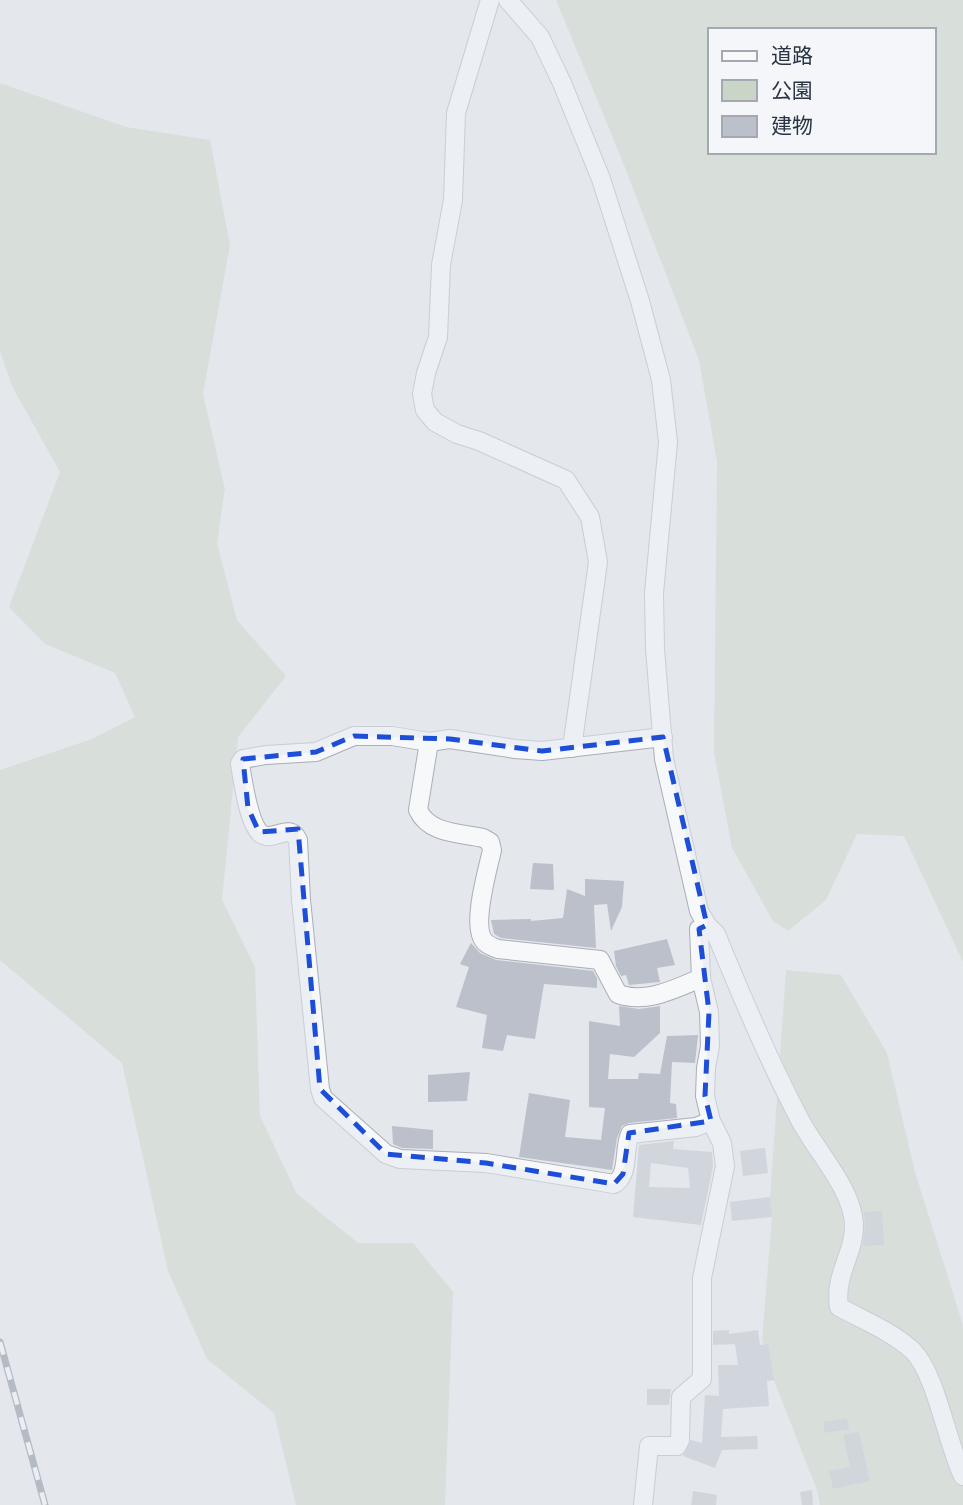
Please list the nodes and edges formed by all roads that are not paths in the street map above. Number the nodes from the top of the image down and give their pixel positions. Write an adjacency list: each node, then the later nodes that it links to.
1 (489, 0): 5 (street)
2 (508, 0): 3 (street)
3 (663, 737): 5 (street); 6 (street)
4 (429, 742): 5 (street); 7 (street); 8 (street)
5 (572, 747)
6 (707, 925): 7 (street); 9 (street)
7 (701, 978): 8 (street)
8 (711, 1121): 10 (street)
9 (963, 1476)
10 (643, 1505)

